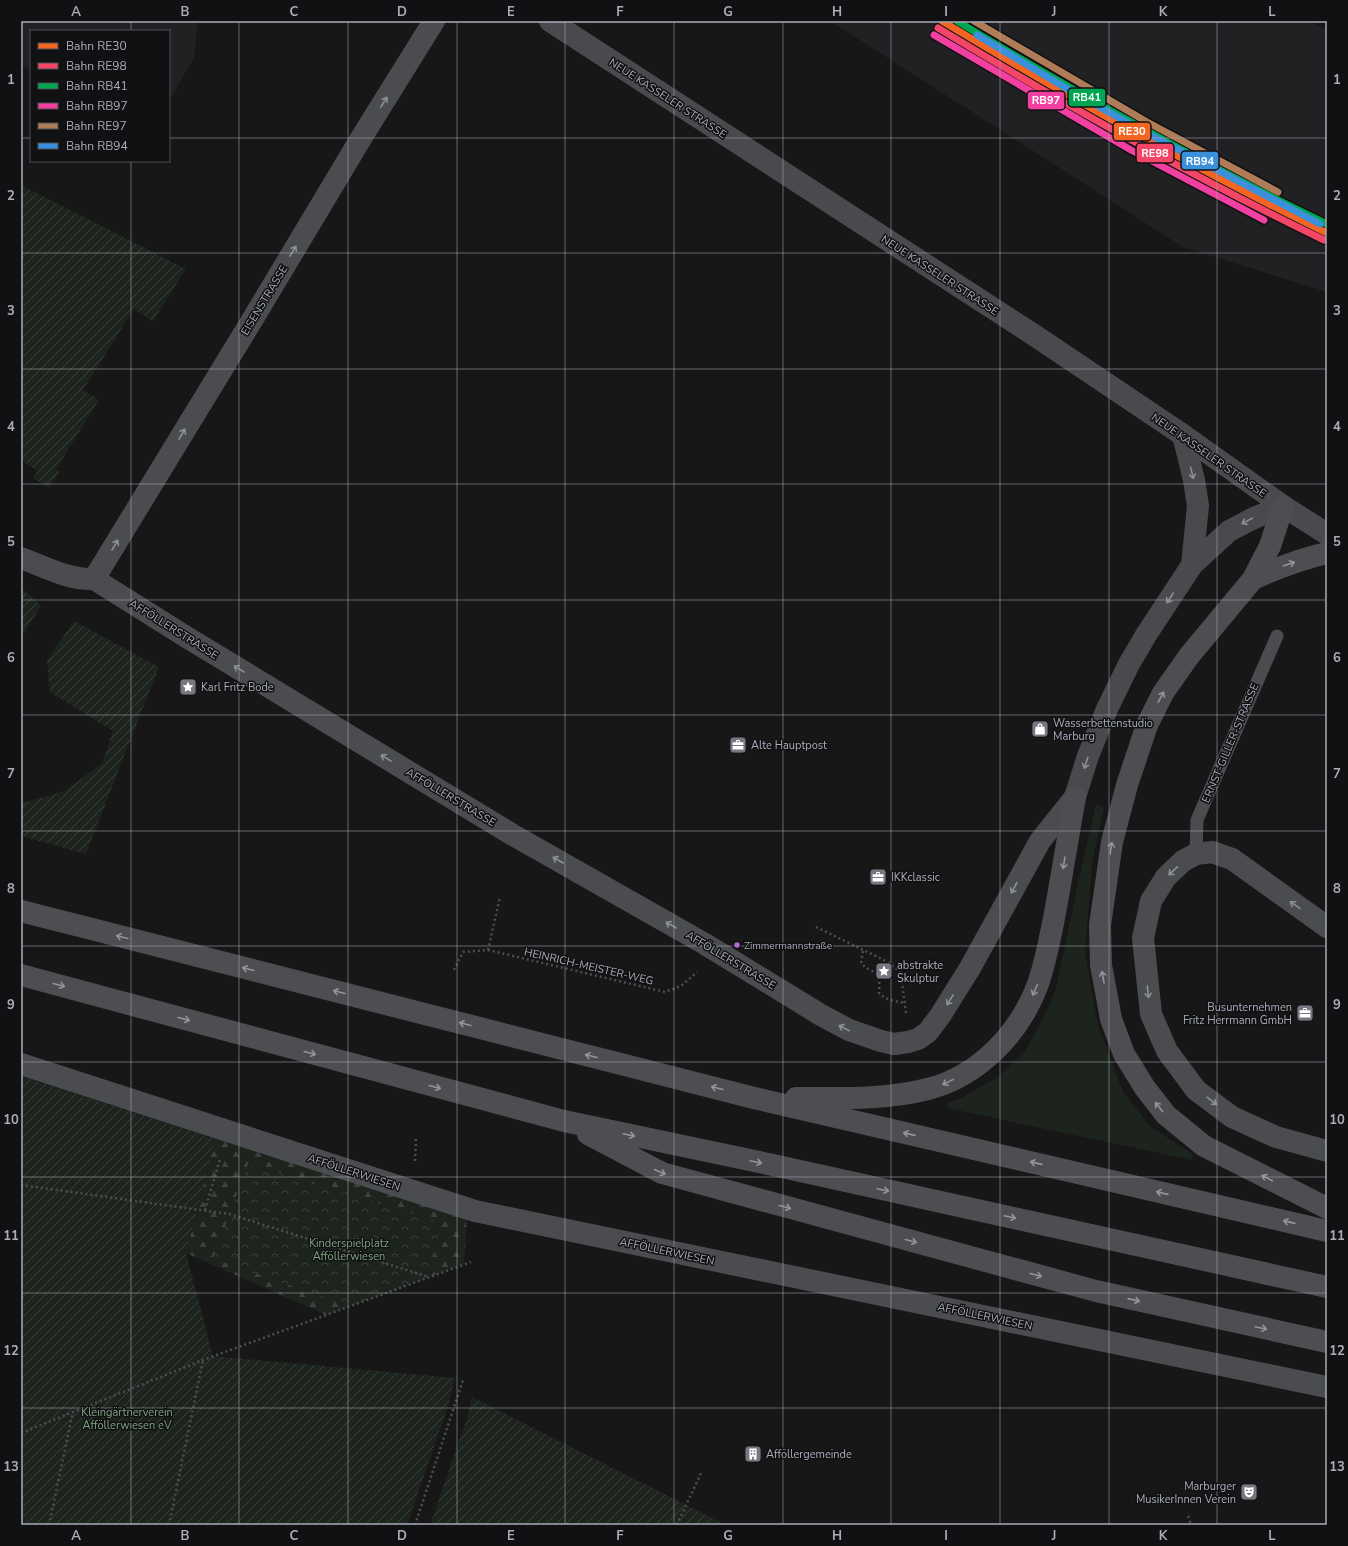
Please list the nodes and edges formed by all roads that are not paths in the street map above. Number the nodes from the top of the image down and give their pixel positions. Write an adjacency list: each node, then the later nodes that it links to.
1 (434, 21): 9 (street, EISENSTRASSE, one-way to 1)
2 (550, 21): 3 (main road, NEUE KASSELER STRASSE)
3 (1183, 435): 4 (main road, NEUE KASSELER STRASSE); 8 (main road, one-way to 8)
4 (1283, 506): 5 (main road, NEUE KASSELER STRASSE); 8 (main road, one-way to 8); 10 (highway)
5 (1327, 534)
6 (1327, 553): 10 (highway, one-way to 6)
7 (21, 558): 9 (street)
8 (1192, 565): 12 (main road, one-way to 12)
9 (94, 578): 12 (street, AFFÖLLERSTRASSE, one-way to 9)
10 (1253, 579): 21 (highway, one-way to 10)
11 (1277, 636): 13 (lane, ERNST-GILLER-STRASSE)
12 (1075, 797): 18 (highway, one-way to 18)
13 (1196, 854): 15 (street, one-way to 13); 20 (street, one-way to 20)
14 (21, 911): 18 (highway, one-way to 14)
15 (1327, 927)
16 (21, 975): 19 (highway, one-way to 19)
17 (21, 1064): 25 (street, AFFÖLLERWIESEN)
18 (754, 1098): 22 (highway, one-way to 18)
19 (564, 1121): 23 (highway, one-way to 23); 24 (highway, one-way to 24)
20 (1327, 1151)
21 (1327, 1208)
22 (1327, 1231)
23 (1327, 1287)
24 (1327, 1342)
25 (1327, 1387)

